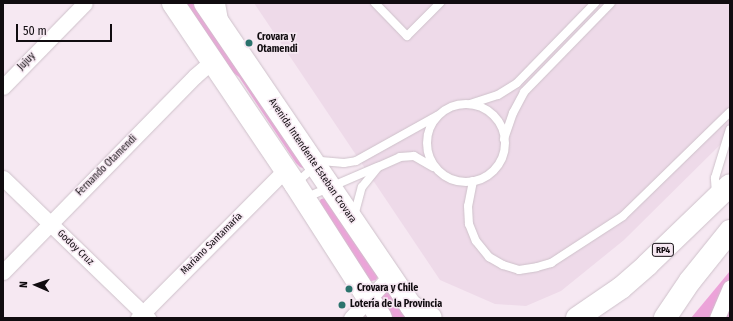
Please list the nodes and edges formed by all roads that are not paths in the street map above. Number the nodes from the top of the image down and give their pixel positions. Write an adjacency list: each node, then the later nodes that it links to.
1 (84, 3): 11 (street, Jujuy)
2 (173, 3): 10 (main road)
3 (205, 3): 9 (main road, Avenida Intendente Esteban Crovara)
4 (221, 3): 9 (lane)
5 (374, 3): 6 (lane)
6 (440, 3)
7 (595, 3): 12 (lane)
8 (611, 3): 16 (lane)
9 (226, 32): 17 (main road, Avenida Intendente Esteban Crovara)
10 (212, 62): 22 (main road); 26 (street, Fernando Otamendi)
11 (3, 87)
12 (470, 104): 14 (lane); 16 (lane)
13 (730, 112): 21 (lane)
14 (437, 116): 17 (lane); 19 (lane)
15 (730, 129): 24 (lane)
16 (504, 139): 21 (lane)
17 (315, 165): 22 (lane); 23 (main road, Avenida Intendente Esteban Crovara)
18 (378, 167): 19 (lane); 23 (lane); 25 (lane)
19 (437, 170): 21 (lane)
20 (3, 178): 26 (street, Godoy Cruz)
21 (473, 181)
22 (295, 184): 23 (lane); 31 (main road); 34 (street, Mariano Santamaría)
23 (329, 186): 25 (main road, Avenida Intendente Esteban Crovara)
24 (723, 192): 33 (main road, RP4)
25 (353, 221): 29 (main road, Avenida Intendente Esteban Crovara)
26 (50, 223): 28 (street, Fernando Otamendi); 34 (street, Godoy Cruz)
27 (730, 231): 39 (main road)
28 (3, 272)
29 (390, 276): 31 (street); 32 (main road, Avenida Intendente Esteban Crovara)
30 (730, 288): 40 (street)
31 (369, 299): 35 (street); 36 (main road)
32 (415, 312): 37 (main road)
33 (583, 313): 38 (main road)
34 (143, 316)
35 (350, 318)
36 (381, 318)
37 (431, 318)
38 (562, 318)
39 (664, 318)
40 (717, 318)

